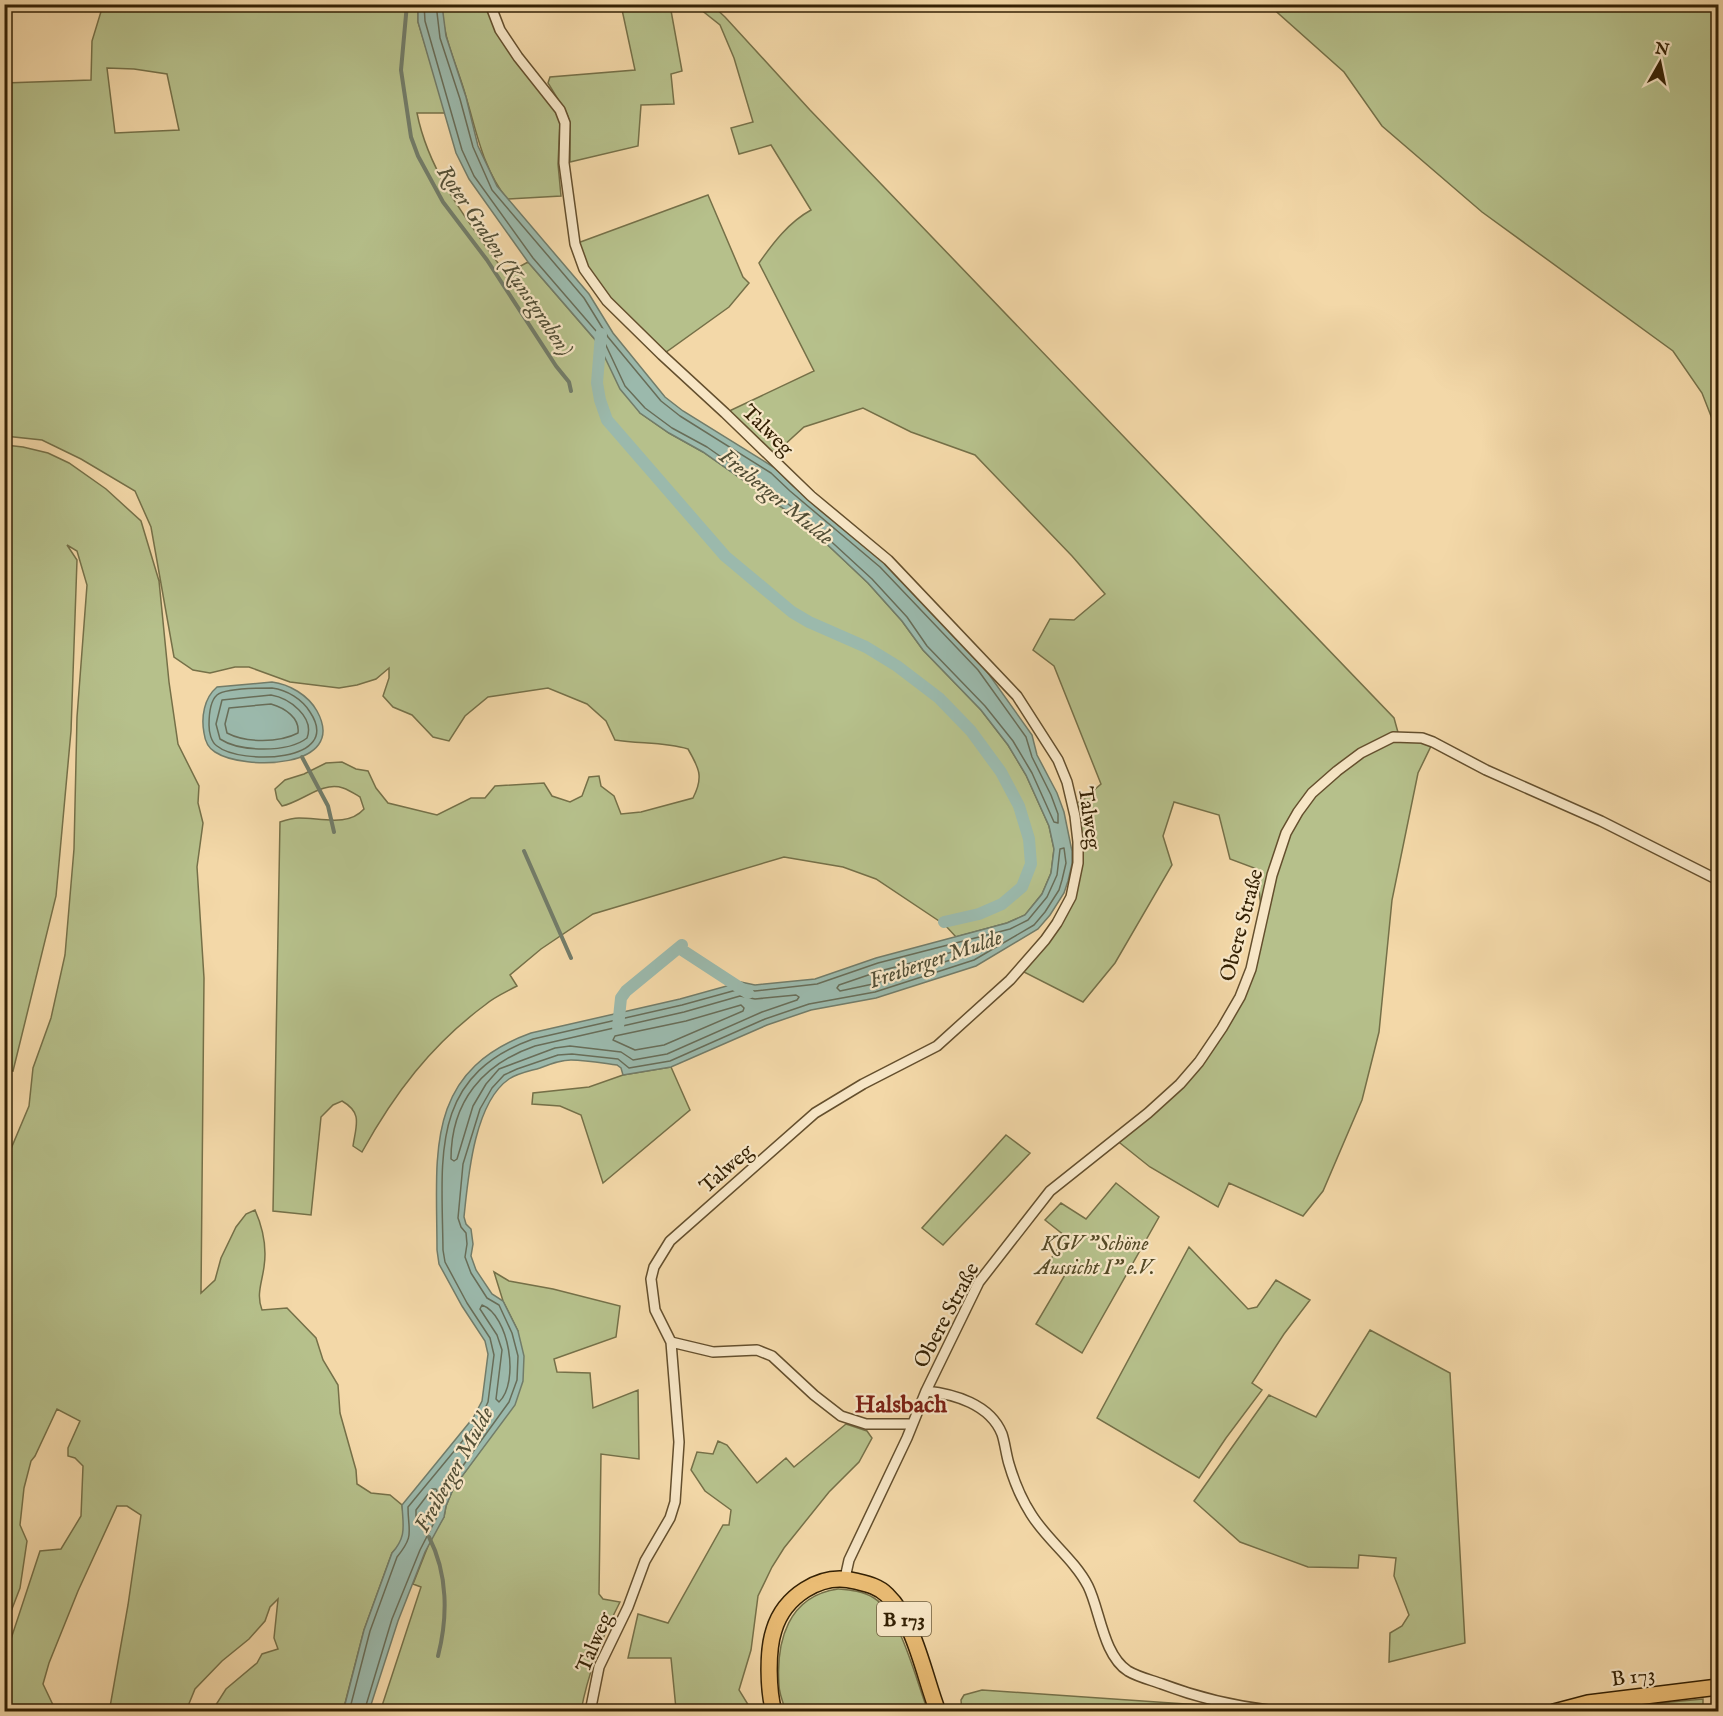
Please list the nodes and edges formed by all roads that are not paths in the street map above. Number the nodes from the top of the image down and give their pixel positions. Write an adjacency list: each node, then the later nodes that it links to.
1 (490, 4): 3 (street, Talweg)
2 (1719, 880): 4 (street, Obere Straße)
3 (672, 1342): 5 (street); 8 (street, Talweg)
4 (926, 1391): 5 (street, Obere Straße); 11 (street)
5 (912, 1424): 6 (street, Obere Straße)
6 (845, 1578): 9 (main road, B 173 / B 173); 10 (main road, B 173 / B 173)
7 (1719, 1687): 12 (main road, B 173 / B 173)
8 (590, 1712)
9 (774, 1712)
10 (938, 1712)
11 (1286, 1712)
12 (1554, 1712)

